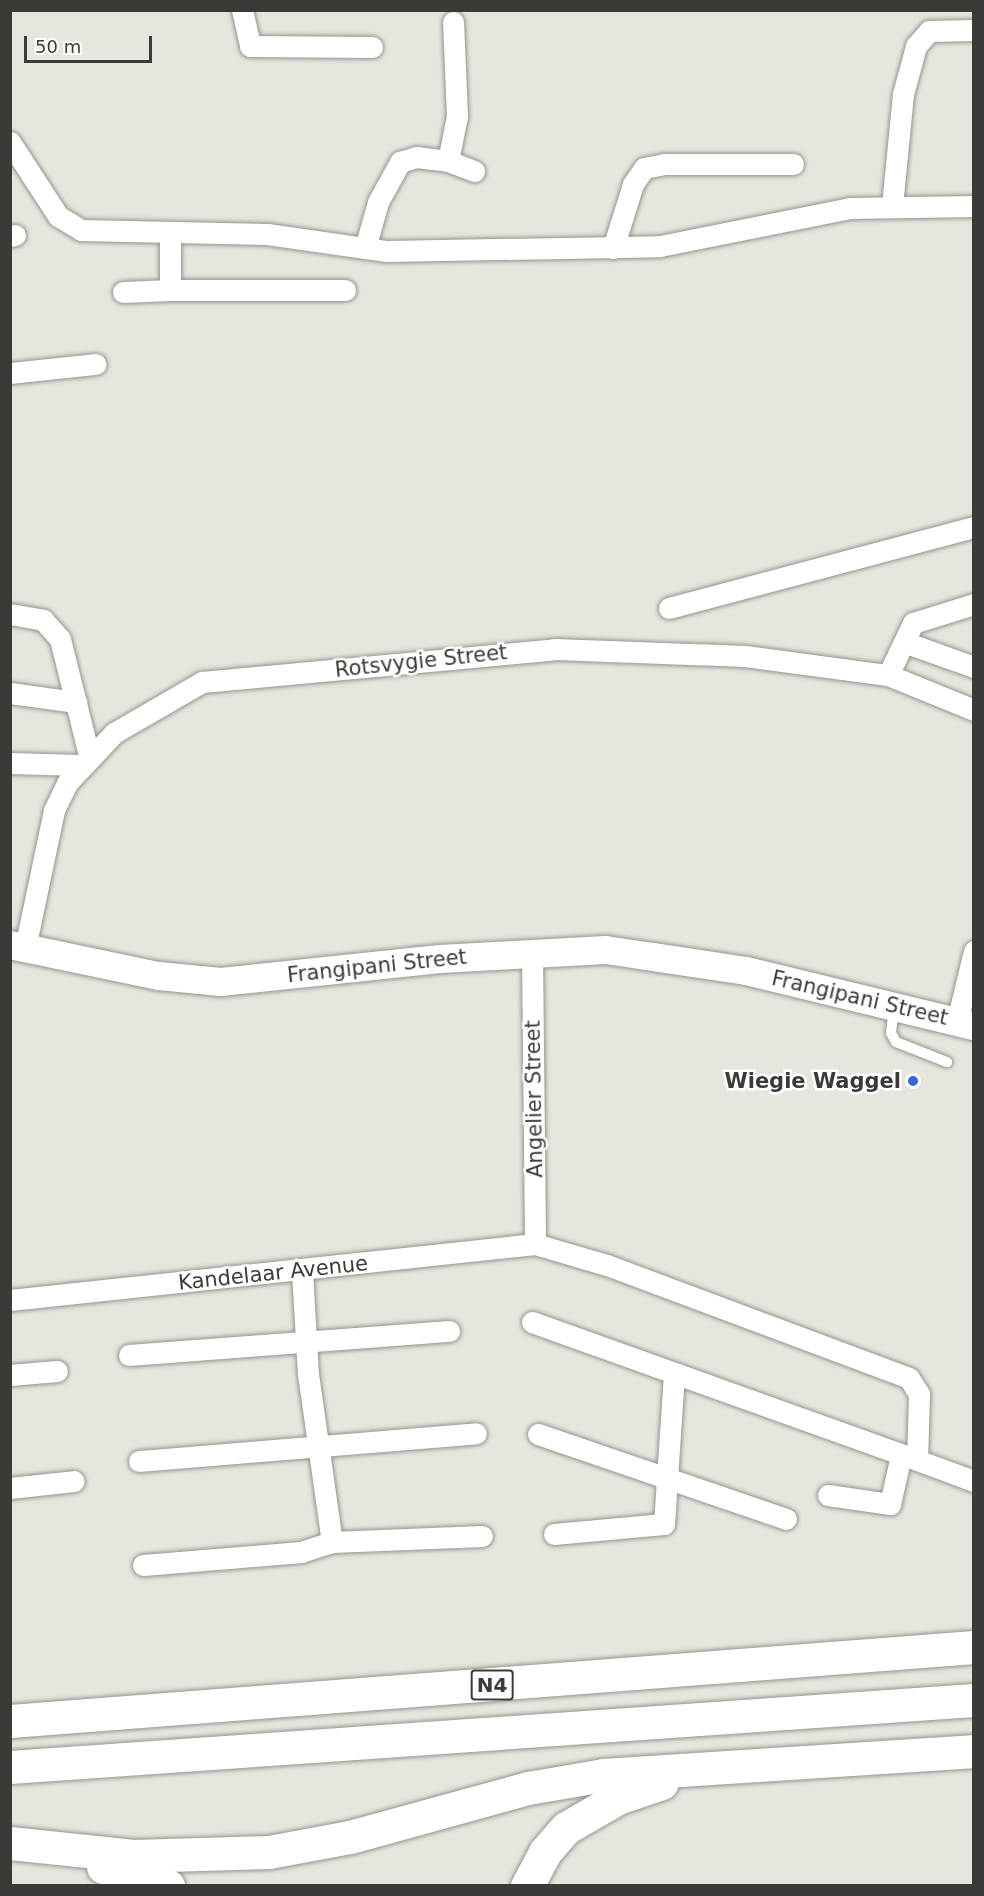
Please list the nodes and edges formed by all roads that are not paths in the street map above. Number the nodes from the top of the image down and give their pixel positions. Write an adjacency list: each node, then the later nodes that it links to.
1 (242, 10): 4 (street)
2 (453, 22): 6 (street)
3 (974, 30): 9 (street)
4 (372, 47)
5 (10, 142): 11 (street)
6 (448, 161): 8 (street); 12 (street)
7 (793, 164): 13 (street)
8 (474, 171)
9 (892, 206): 10 (street); 13 (street)
10 (974, 207)
11 (170, 235): 12 (street); 14 (street)
12 (365, 248): 13 (street)
13 (613, 248)
14 (170, 290): 15 (street); 16 (street)
15 (345, 290)
16 (123, 292)
17 (96, 364): 18 (street)
18 (10, 373)
19 (974, 527): 21 (street)
20 (974, 604): 23 (street)
21 (669, 608)
22 (10, 614): 27 (street)
23 (904, 642): 24 (street); 25 (street)
24 (974, 667)
25 (888, 675): 28 (street, Rotsvygie Street); 29 (street, Rotsvygie Street)
26 (10, 693): 27 (street)
27 (76, 702): 29 (street)
28 (974, 710)
29 (84, 760): 30 (street); 31 (street, Rotsvygie Street)
30 (10, 763)
31 (18, 946): 33 (street, Frangipani Street)
32 (974, 951): 36 (street)
33 (532, 953): 34 (street, Frangipani Street); 38 (street, Angelier Street)
34 (746, 971): 35 (street, Frangipani Street); 36 (street, Frangipani Street)
35 (894, 1005): 36 (street, Frangipani Street); 37 (lane)
36 (966, 1014)
37 (947, 1062)
38 (535, 1244): 39 (street, Kandelaar Avenue); 51 (street)
39 (302, 1271): 40 (street, Kandelaar Avenue); 43 (street)
40 (10, 1300)
41 (532, 1322): 47 (street)
42 (449, 1331): 43 (street)
43 (307, 1340): 44 (street); 50 (street)
44 (129, 1355)
45 (57, 1371): 46 (street)
46 (10, 1375)
47 (674, 1375): 51 (street); 53 (street)
48 (476, 1432): 50 (street)
49 (538, 1434): 53 (street)
50 (318, 1444): 52 (street); 61 (street)
51 (909, 1457): 55 (street); 57 (street)
52 (139, 1461)
53 (665, 1476): 58 (street); 59 (street)
54 (74, 1481): 56 (street)
55 (974, 1481)
56 (10, 1488)
57 (828, 1495)
58 (786, 1520)
59 (554, 1534)
60 (482, 1536): 61 (street)
61 (332, 1542): 62 (street)
62 (143, 1565)
63 (974, 1647): 65 (highway, N4)
64 (974, 1700): 67 (highway, N4)
65 (10, 1721)
66 (974, 1751): 68 (highway)
67 (10, 1767)
68 (704, 1770): 69 (highway); 71 (highway)
69 (10, 1843): 70 (highway)
70 (168, 1886)
71 (527, 1886)

